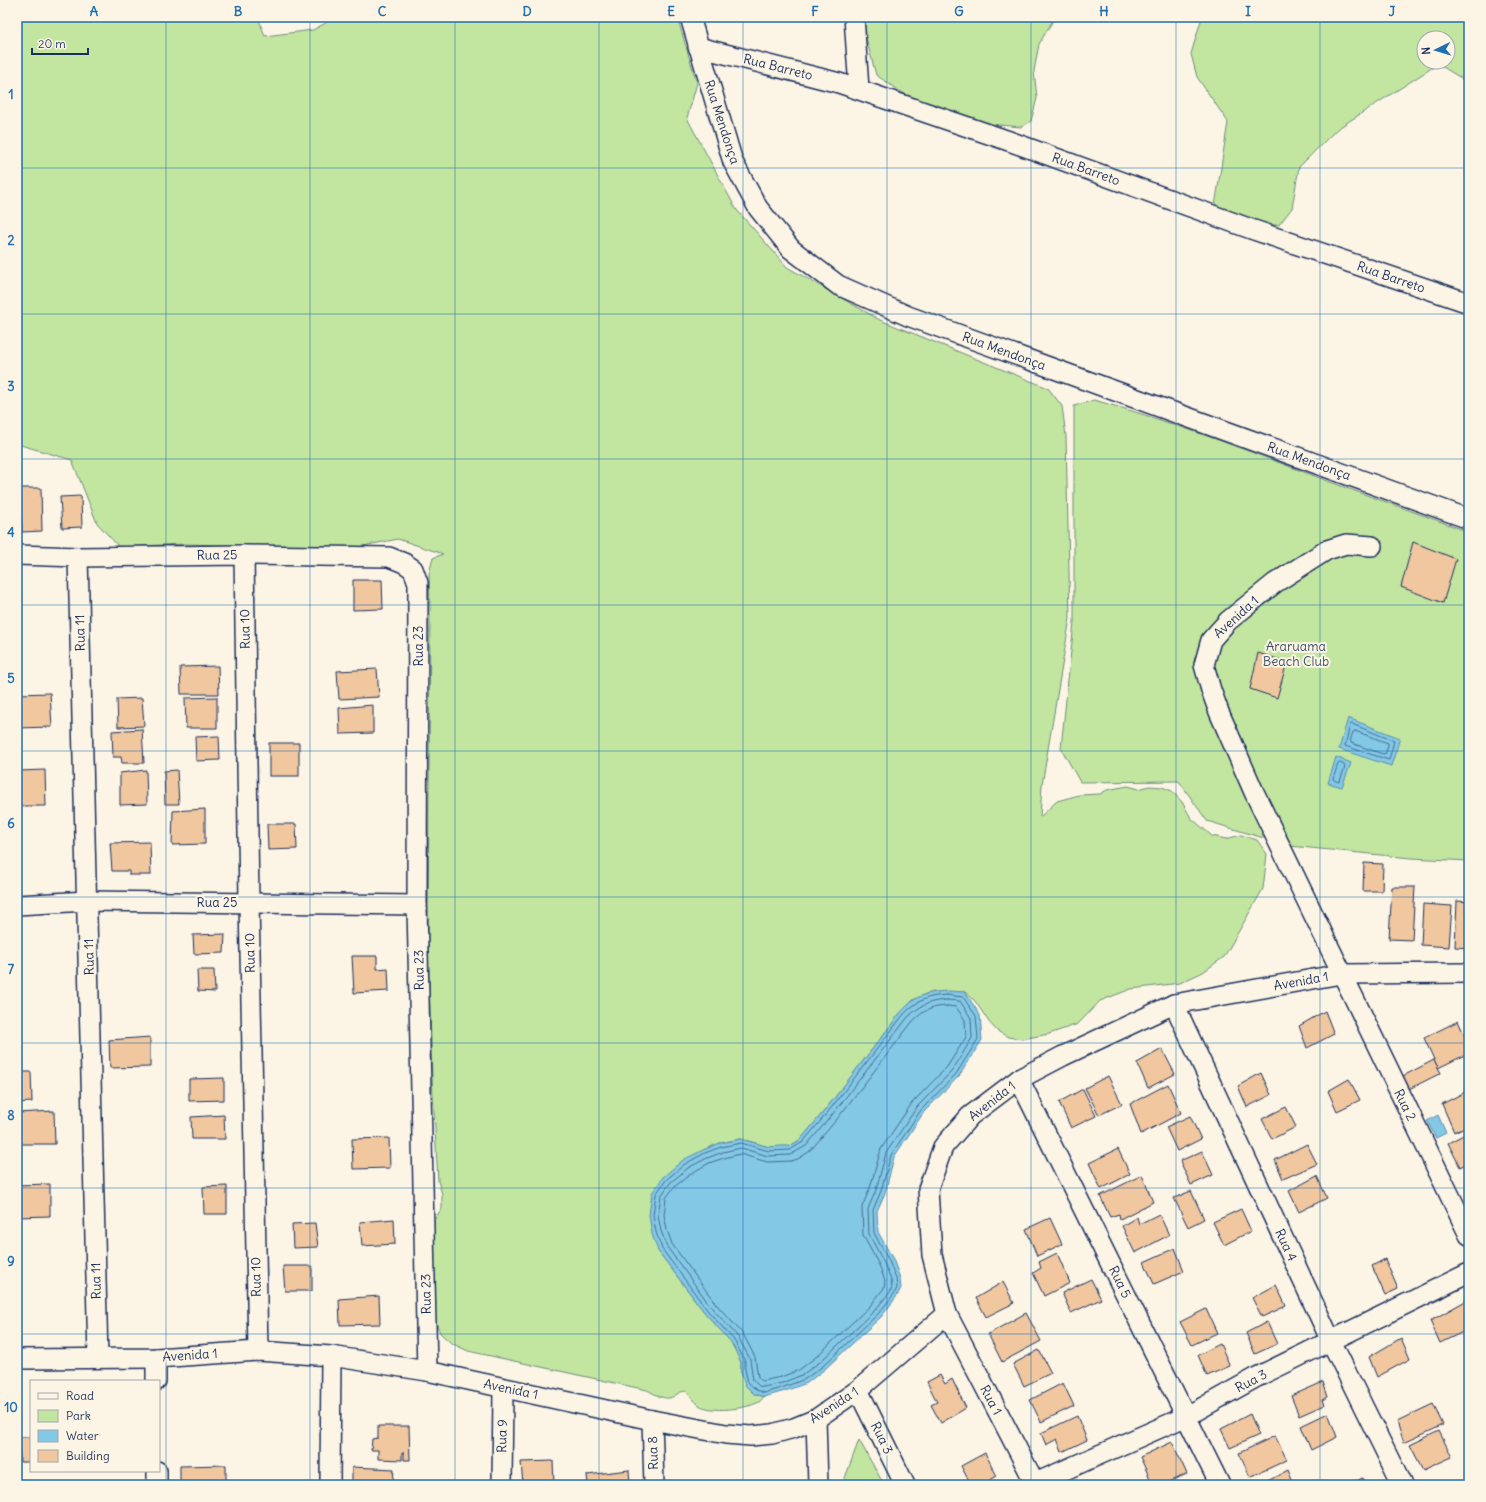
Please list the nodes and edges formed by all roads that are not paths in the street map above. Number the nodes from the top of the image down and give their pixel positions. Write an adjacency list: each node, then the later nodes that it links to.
1 (690, 17): 3 (street, Rua Mendonça)
2 (854, 17): 4 (street)
3 (698, 47): 4 (street, Rua Barreto); 6 (street, Rua Mendonça)
4 (859, 89): 5 (street, Rua Barreto)
5 (1469, 303)
6 (1469, 519)
7 (1372, 546): 16 (street, Avenida 1)
8 (17, 555): 10 (street, Rua 25)
9 (244, 555): 10 (street, Rua 25); 11 (street, Rua 25); 13 (street, Rua 10)
10 (78, 557): 12 (street, Rua 11)
11 (413, 569): 15 (street, Rua 23)
12 (87, 901): 13 (street, Rua 25); 14 (street, Rua 25); 26 (street, Rua 11)
13 (249, 902): 15 (street, Rua 25); 24 (street, Rua 10)
14 (17, 905)
15 (417, 905): 29 (street, Rua 23)
16 (1341, 974): 17 (street, Avenida 1); 18 (street, Avenida 1); 20 (street, Rua 2)
17 (1466, 978)
18 (1174, 1004): 19 (street, Avenida 1); 23 (street, Rua 4)
19 (1019, 1079): 22 (street, Avenida 1); 33 (street, Rua 5)
20 (1469, 1235)
21 (1469, 1273): 23 (street, Rua 3)
22 (947, 1314): 32 (street, Avenida 1); 37 (street, Rua 1)
23 (1331, 1341): 33 (street, Rua 3); 45 (street, Rua 4)
24 (258, 1350): 25 (street, Avenida 1); 27 (street, Avenida 1)
25 (332, 1356): 29 (street, Avenida 1); 39 (street)
26 (98, 1358): 27 (street, Avenida 1); 28 (street, Avenida 1)
27 (156, 1358): 30 (street)
28 (17, 1359)
29 (428, 1371): 31 (street, Avenida 1)
30 (156, 1380)
31 (503, 1388): 35 (street, Avenida 1); 40 (street, Rua 9)
32 (858, 1390): 34 (street, Avenida 1); 43 (street, Rua 3)
33 (1187, 1416): 37 (street, Rua 3); 44 (street, Rua 5)
34 (816, 1419): 35 (street, Avenida 1); 42 (street)
35 (652, 1420): 41 (street, Rua 8)
36 (157, 1472): 38 (street)
37 (1034, 1484)
38 (157, 1485)
39 (330, 1485)
40 (502, 1485)
41 (654, 1485)
42 (818, 1485)
43 (905, 1485)
44 (1220, 1485)
45 (1402, 1485)

